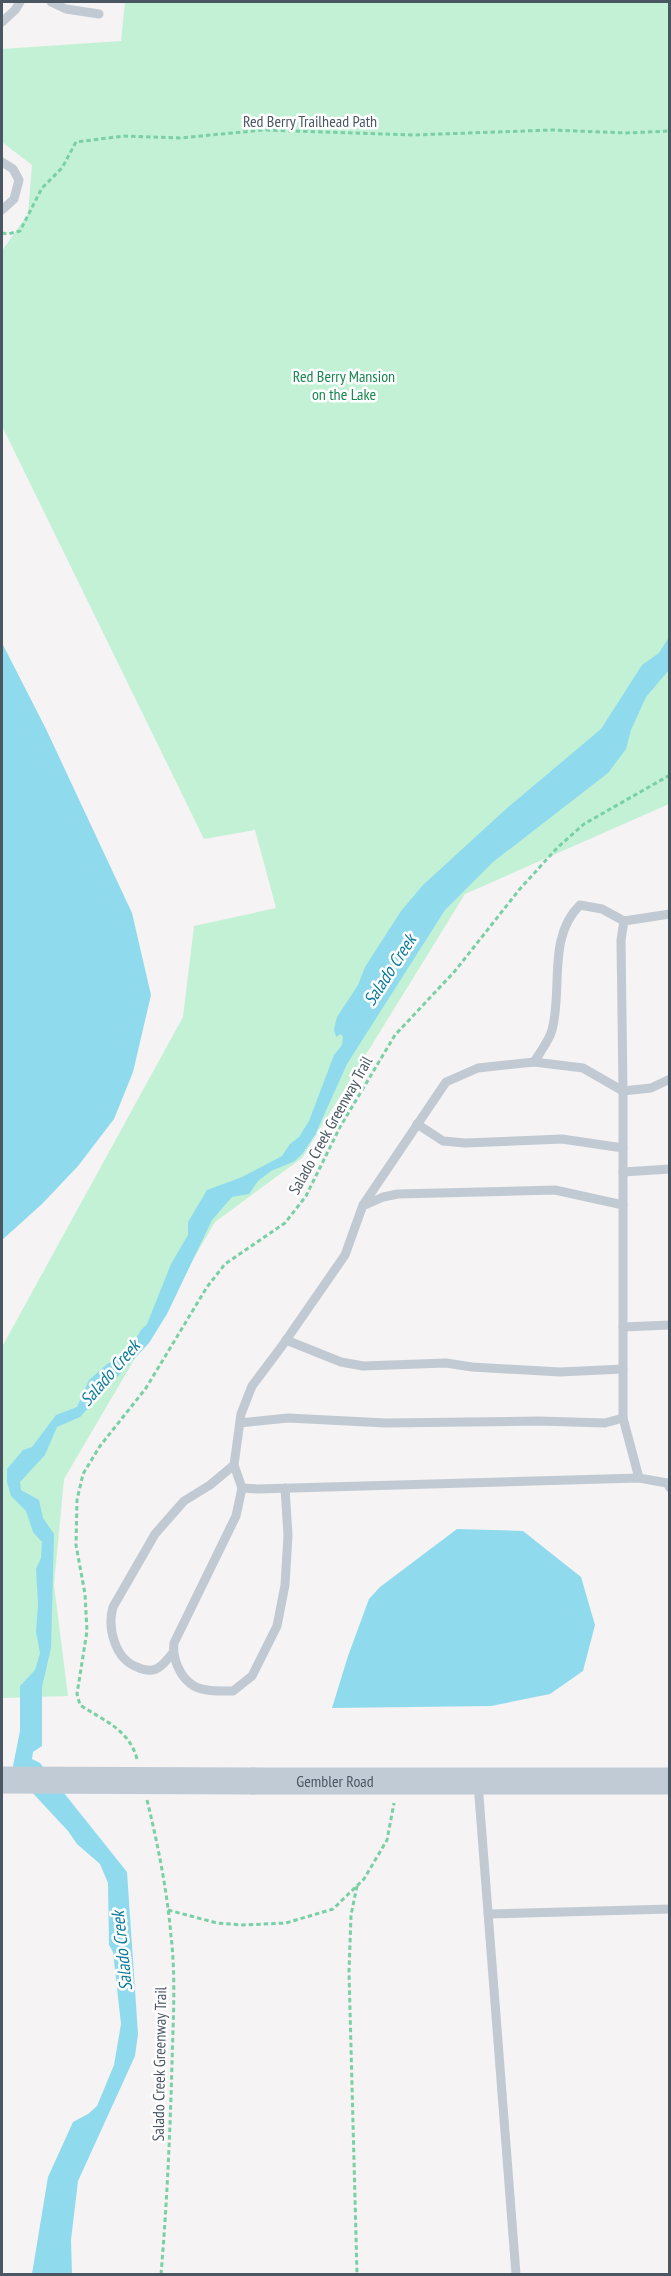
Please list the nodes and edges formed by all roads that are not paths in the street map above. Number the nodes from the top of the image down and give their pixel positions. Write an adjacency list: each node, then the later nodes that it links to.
1 (20, 2): 4 (lane)
2 (51, 2): 3 (lane)
3 (99, 14)
4 (2, 22)
5 (2, 162): 6 (lane)
6 (2, 210)
7 (669, 914): 8 (lane)
8 (624, 921): 9 (lane); 11 (lane)
9 (534, 1062): 11 (lane); 12 (lane)
10 (669, 1079): 11 (lane)
11 (624, 1091): 13 (lane)
12 (417, 1124): 13 (lane); 16 (lane)
13 (624, 1148): 15 (lane)
14 (669, 1169): 15 (lane)
15 (624, 1172): 17 (lane)
16 (363, 1205): 17 (lane); 20 (lane)
17 (623, 1205): 19 (lane)
18 (669, 1325): 19 (lane)
19 (623, 1327): 21 (lane)
20 (286, 1340): 21 (lane); 23 (lane)
21 (624, 1369): 22 (lane)
22 (624, 1418): 23 (lane); 25 (lane)
23 (240, 1423): 24 (lane)
24 (234, 1465): 26 (lane); 29 (lane)
25 (639, 1478): 27 (lane); 28 (lane)
26 (242, 1488): 27 (lane); 29 (lane)
27 (285, 1488): 29 (lane)
28 (669, 1488)
29 (173, 1653)
30 (2, 1780): 31 (main road, Gembler Road, bridge)
31 (477, 1781): 32 (main road, Gembler Road); 34 (lane)
32 (669, 1781)
33 (669, 1909): 34 (lane)
34 (488, 1914): 35 (lane)
35 (516, 2274)

